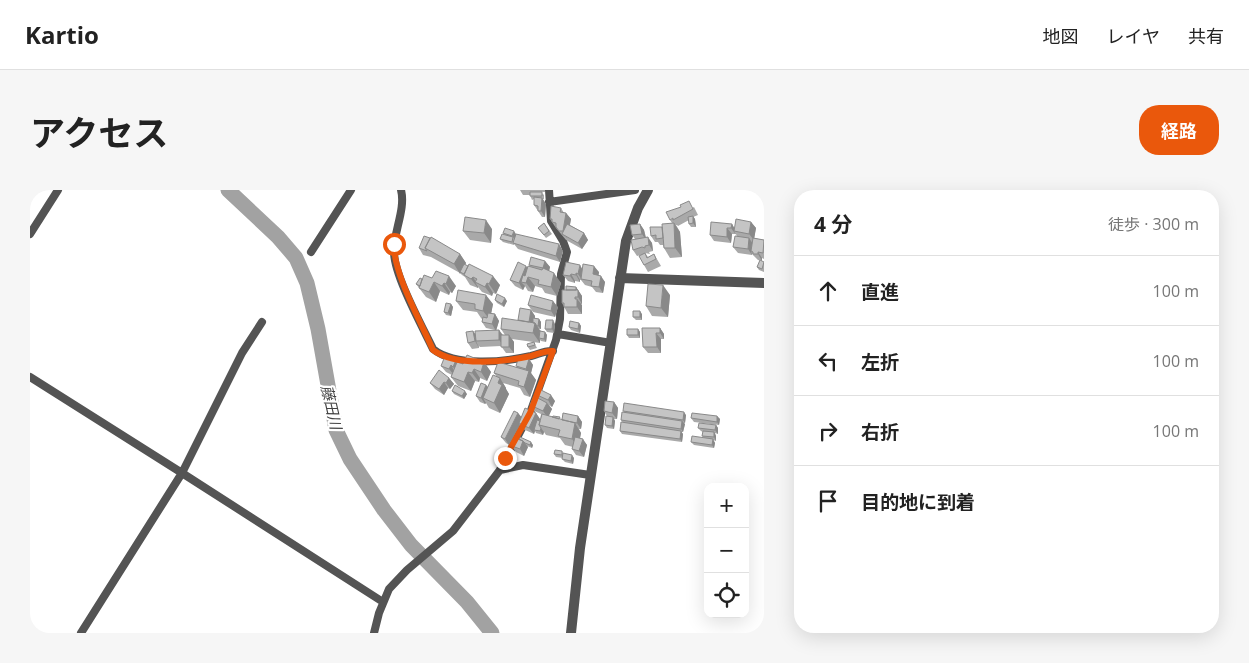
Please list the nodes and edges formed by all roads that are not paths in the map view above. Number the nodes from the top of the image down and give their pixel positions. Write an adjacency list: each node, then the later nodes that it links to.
1 (58, 190): 9 (street)
2 (351, 190): 10 (street)
3 (401, 190): 16 (street)
4 (549, 190): 8 (street)
5 (635, 190): 7 (street); 8 (street)
6 (648, 190): 7 (street)
7 (641, 201): 11 (street)
8 (549, 202): 14 (street)
9 (30, 234)
10 (311, 252)
11 (620, 278): 12 (street); 15 (street)
12 (764, 283)
13 (262, 322): 19 (street)
14 (558, 334): 15 (street); 16 (street)
15 (611, 343): 20 (street)
16 (553, 351): 18 (street)
17 (30, 377): 19 (street)
18 (500, 470): 20 (street); 21 (street)
19 (182, 473): 21 (street); 22 (street)
20 (590, 475): 24 (street)
21 (382, 602): 23 (street)
22 (81, 633)
23 (374, 633)
24 (571, 633)

